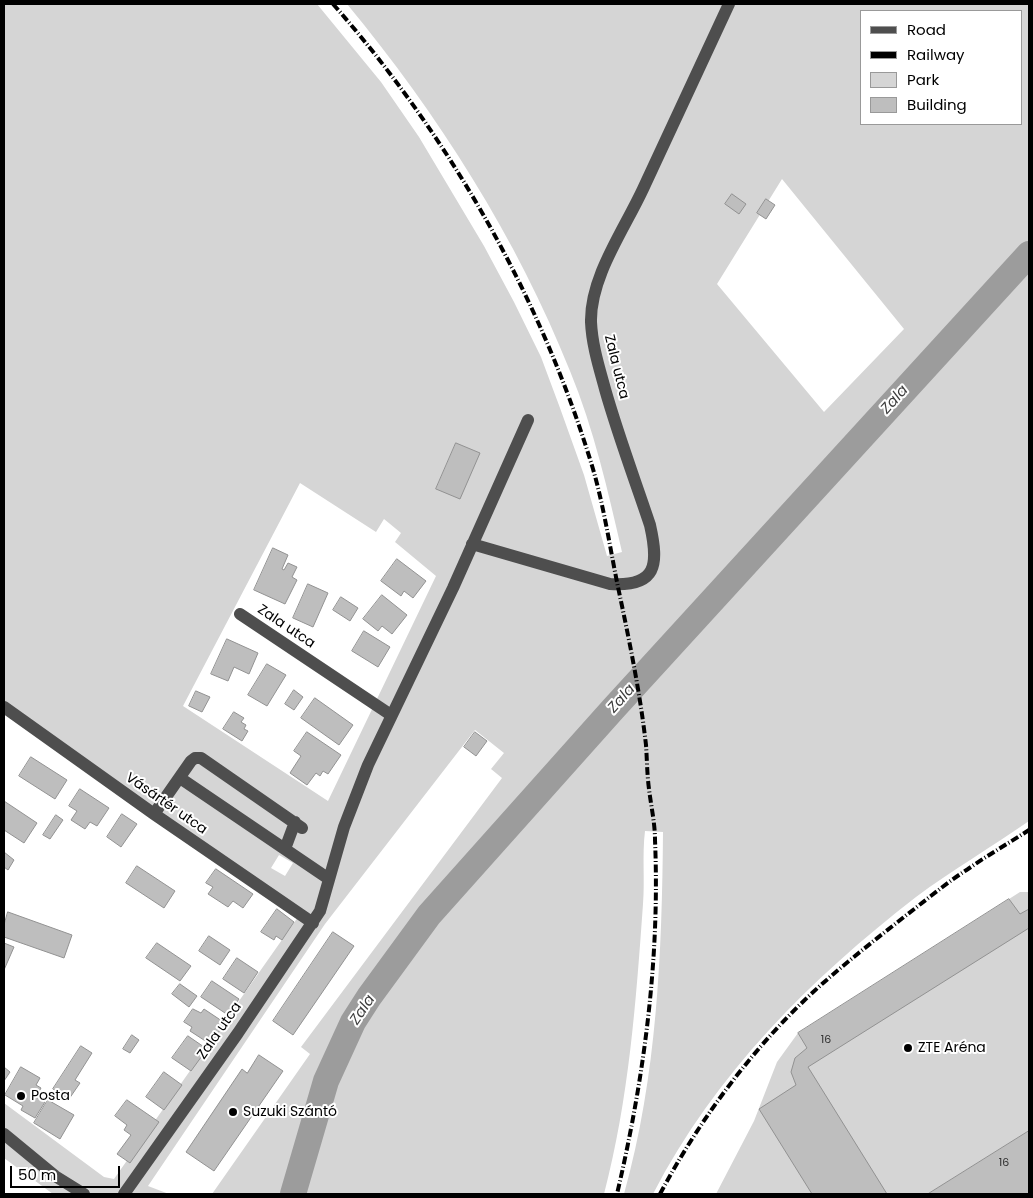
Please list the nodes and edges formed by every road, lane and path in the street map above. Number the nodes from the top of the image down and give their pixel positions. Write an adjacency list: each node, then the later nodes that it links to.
1 (729, 4): 3 (street, Zala utca)
2 (528, 420): 3 (street, Zala utca)
3 (472, 544): 6 (street, Zala utca)
4 (240, 614): 6 (street, Zala utca)
5 (4, 707): 8 (street, Vásártér utca)
6 (391, 715): 10 (street, Zala utca)
7 (180, 778): 8 (street); 9 (street); 9 (street)
8 (154, 814): 11 (street, Vásártér utca)
9 (285, 849): 10 (street)
10 (329, 879): 11 (street, Zala utca)
11 (313, 923): 14 (street, Zala utca)
12 (4, 1134): 13 (street)
13 (84, 1194)
14 (124, 1194)

